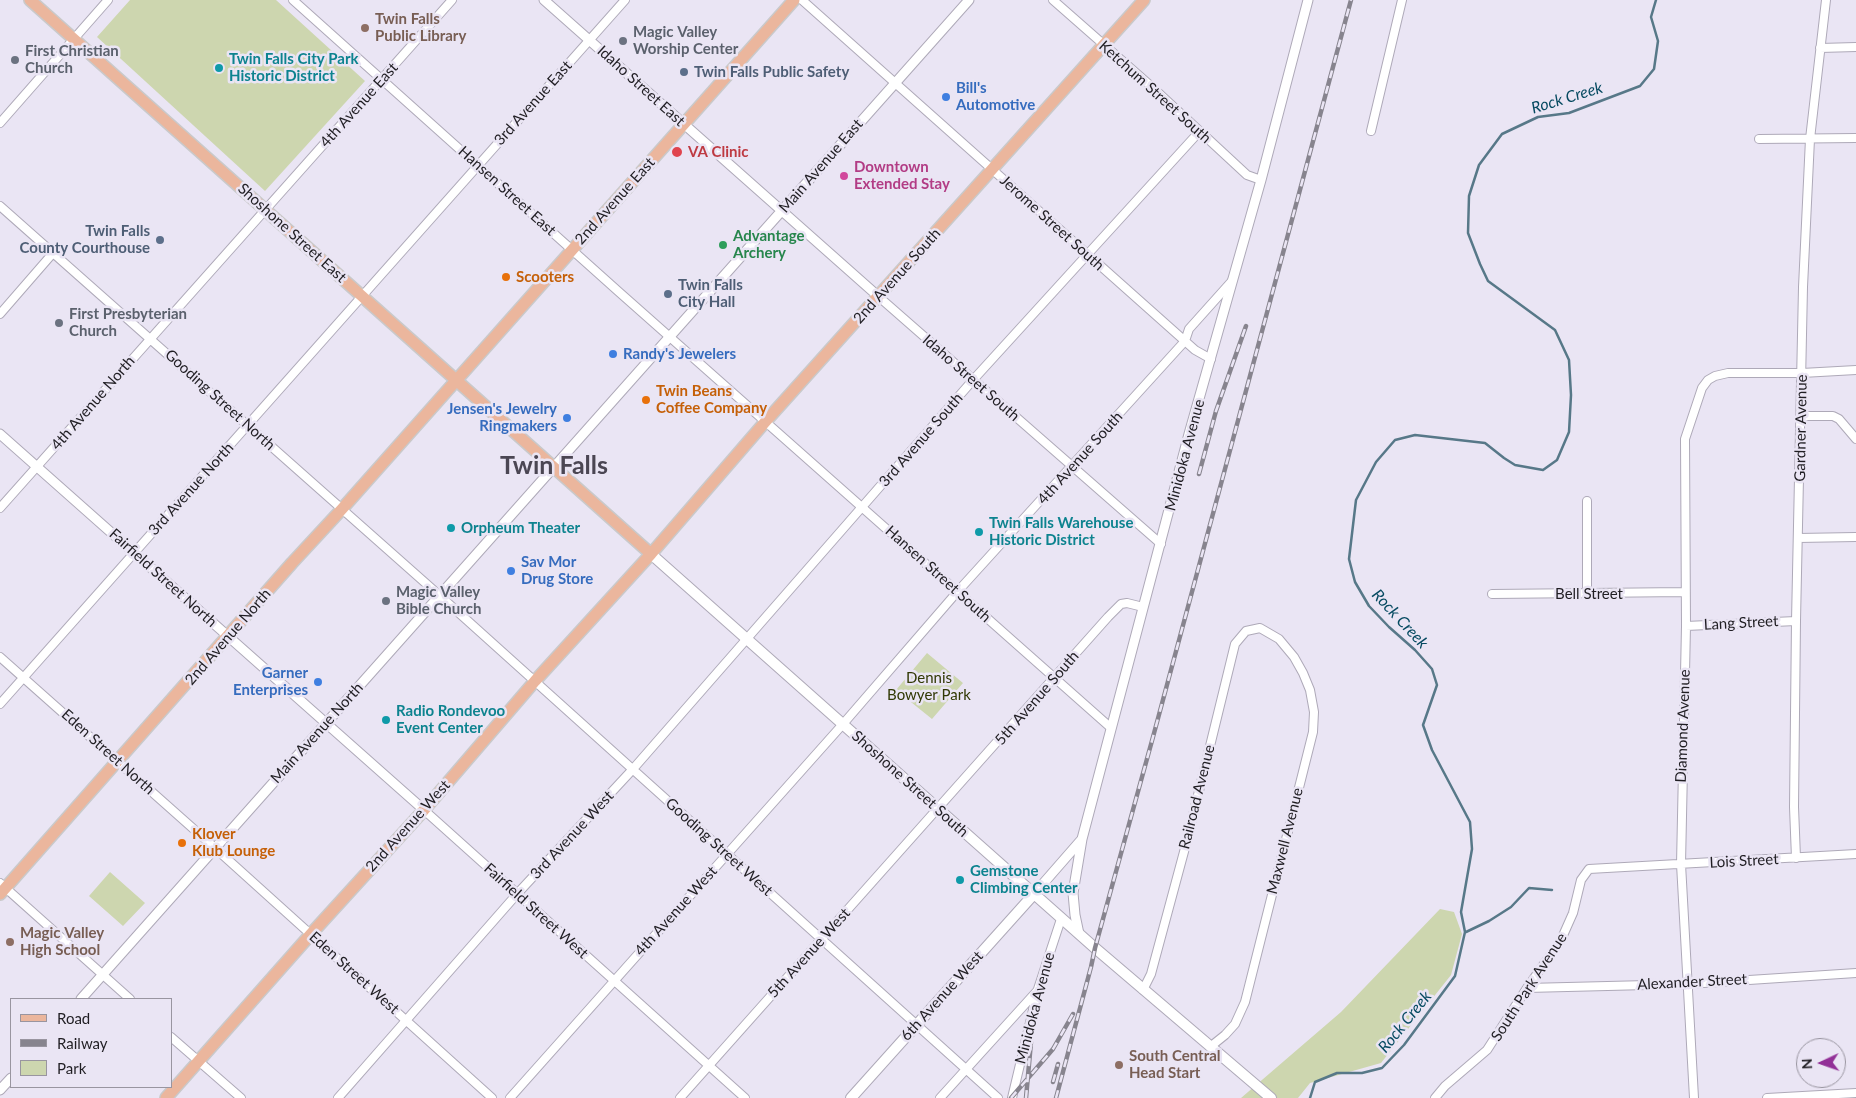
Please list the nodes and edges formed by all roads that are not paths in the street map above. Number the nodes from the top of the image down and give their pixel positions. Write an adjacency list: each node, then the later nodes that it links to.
1 (30, 0): 15 (main road, Shoshone Street East)
2 (108, 0): 15 (street)
3 (293, 0): 20 (street, Hansen Street East)
4 (452, 0): 20 (street, 4th Avenue East)
5 (544, 0): 16 (street, Idaho Street East)
6 (625, 0): 16 (street, 3rd Avenue East)
7 (794, 0): 23 (main road, 2nd Avenue East)
8 (802, 0): 21 (street, Jerome Street South)
9 (969, 0): 21 (street, Main Avenue East)
10 (1053, 0): 17 (street, Ketchum Street South)
11 (1144, 0): 17 (main road, 2nd Avenue South)
12 (1308, 0): 31 (street, Minidoka Avenue)
13 (1402, 0): 24 (street)
14 (1826, 0): 19 (street, Gardner Avenue)
15 (74, 39): 22 (street); 33 (main road, Shoshone Street East)
16 (589, 40): 23 (street, Idaho Street East); 29 (street, 3rd Avenue East)
17 (1103, 45): 25 (street, Ketchum Street South); 30 (main road, 2nd Avenue South)
18 (1856, 47): 19 (street)
19 (1820, 48): 26 (street, Gardner Avenue)
20 (381, 79): 29 (street, Hansen Street East); 33 (street, 4th Avenue East)
21 (894, 83): 30 (street, Jerome Street South); 34 (street, Main Avenue East)
22 (0, 123)
23 (683, 124): 34 (street, Idaho Street East); 35 (main road, 2nd Avenue East)
24 (1371, 131)
25 (1200, 132): 31 (street, Ketchum Street South); 37 (street, 3rd Avenue South)
26 (1810, 138): 27 (street); 28 (street); 47 (street, Gardner Avenue)
27 (1856, 138)
28 (1758, 139)
29 (478, 166): 35 (street, Hansen Street East); 39 (street, 3rd Avenue East)
30 (992, 170): 37 (street, Jerome Street South); 40 (main road, 2nd Avenue South)
31 (1260, 180): 38 (street, Minidoka Avenue)
32 (0, 206): 36 (street, Gooding Street North)
33 (264, 209): 39 (main road, Shoshone Street East); 43 (street, 4th Avenue North)
34 (782, 212): 40 (street, Idaho Street South); 42 (street, Main Avenue East)
35 (572, 250): 42 (street, Hansen Street East); 48 (main road, 2nd Avenue East)
36 (53, 253): 41 (street); 43 (street, Gooding Street North)
37 (1087, 254): 44 (street, Jerome Street South); 49 (street, 3rd Avenue South)
38 (1233, 280): 44 (street, 4th Avenue South); 45 (street, Minidoka Avenue)
39 (362, 296): 48 (main road, Shoshone Street East); 52 (street, 3rd Avenue North)
40 (878, 297): 49 (street, Idaho Street South); 51 (main road, 2nd Avenue South)
41 (0, 314)
42 (669, 336): 51 (street, Hansen Street East); 56 (street, Main Avenue East)
43 (150, 338): 52 (street, Gooding Street North); 55 (street, 4th Avenue North)
44 (1185, 341): 45 (street, Jerome Street South); 57 (street, 4th Avenue South)
45 (1211, 359): 64 (street, Minidoka Avenue)
46 (1856, 370): 47 (street)
47 (1802, 373): 50 (street, Gardner Avenue); 68 (street, Diamond Avenue)
48 (456, 380): 56 (main road, Shoshone Street East); 61 (main road, 2nd Avenue North)
49 (973, 380): 57 (street, Idaho Street South); 59 (street, 3rd Avenue South)
50 (1801, 416): 54 (street); 63 (street, Gardner Avenue)
51 (766, 421): 59 (street, Hansen Street South); 66 (main road, 2nd Avenue South)
52 (248, 425): 61 (street, Gooding Street North); 65 (street, 3rd Avenue North)
53 (0, 434): 55 (street, Fairfield Street North)
54 (1856, 439)
55 (37, 466): 60 (street, 4th Avenue North); 65 (street, Fairfield Street North)
56 (553, 467): 66 (main road, Shoshone Street South); 71 (street, Main Avenue North)
57 (1072, 467): 64 (street, Idaho Street South); 67 (street, 4th Avenue South)
58 (1587, 501): 70 (street)
59 (863, 507): 67 (street, Hansen Street South); 77 (street, 3rd Avenue South)
60 (0, 508)
61 (342, 509): 71 (street, Gooding Street North); 76 (main road, 2nd Avenue North)
62 (1856, 537): 63 (street)
63 (1798, 538): 73 (street, Gardner Avenue)
64 (1161, 544): 72 (street, Minidoka Avenue)
65 (134, 553): 76 (street, Fairfield Street North); 79 (street, 3rd Avenue North)
66 (651, 554): 77 (main road, Shoshone Street South); 81 (main road, 2nd Avenue West)
67 (958, 591): 80 (street, Hansen Street South); 84 (street, 4th Avenue South)
68 (1686, 592): 70 (street, Bell Street); 74 (street, Diamond Avenue)
69 (1492, 594): 70 (street, Bell Street)
70 (1587, 594)
71 (439, 595): 81 (street, Gooding Street West); 83 (street, Main Avenue North)
72 (1143, 606): 80 (street, 5th Avenue South); 85 (street, Minidoka Avenue)
73 (1796, 621): 74 (street, Lang Street); 94 (street, Gardner Avenue)
74 (1686, 626): 95 (street, Diamond Avenue)
75 (1270, 634): 110 (street, Railroad Avenue); 116 (street, Maxwell Avenue)
76 (229, 637): 83 (street, Fairfield Street North); 86 (main road, 2nd Avenue North)
77 (747, 639): 84 (main road, Shoshone Street South); 87 (street, 3rd Avenue West)
78 (0, 657): 79 (street, Eden Street North)
79 (23, 677): 82 (street, 3rd Avenue North); 86 (street, Eden Street North)
80 (1055, 677): 85 (street, Hansen Street South); 88 (street, 5th Avenue South)
81 (534, 681): 87 (street, Gooding Street West); 89 (main road, 2nd Avenue West)
82 (0, 704)
83 (326, 723): 89 (street, Fairfield Street West); 91 (street, Main Avenue North)
84 (843, 724): 88 (main road, Shoshone Street South); 92 (street, 4th Avenue West)
85 (1110, 727): 90 (street, Minidoka Avenue)
86 (118, 761): 91 (street, Eden Street North); 97 (main road, 2nd Avenue North)
87 (633, 769): 92 (street, Gooding Street West); 98 (street, 3rd Avenue West)
88 (938, 809): 99 (main road, Shoshone Street South); 103 (street, 5th Avenue West)
89 (424, 810): 98 (street, Fairfield Street West); 101 (main road, 2nd Avenue West)
90 (1082, 839): 99 (street, Minidoka Avenue); 102 (street)
91 (215, 848): 101 (street, Eden Street West); 105 (street, Main Avenue North)
92 (726, 854): 103 (street, Gooding Street West); 106 (street, 4th Avenue West)
93 (1856, 854): 94 (street, Lois Street)
94 (1796, 858): 95 (street, Lois Street)
95 (1681, 864): 96 (street, Lois Street); 107 (street, Diamond Avenue)
96 (1632, 867): 108 (street, South Park Avenue)
97 (2, 889): 105 (street)
98 (517, 894): 106 (street, Fairfield Street West); 113 (street, 3rd Avenue West)
99 (1034, 894): 100 (main road, Shoshone Street South); 114 (main road, 6th Avenue West)
100 (1061, 919): 102 (main road, Shoshone Street South); 109 (street, Minidoka Avenue)
101 (310, 934): 113 (street, Eden Street West); 117 (main road, 2nd Avenue West)
102 (1079, 934): 110 (main road, Shoshone Street South)
103 (822, 939): 114 (street, Gooding Street West); 118 (street, 5th Avenue West)
104 (1856, 973): 107 (street, Alexander Street)
105 (103, 974): 111 (street, Main Avenue North); 112 (street)
106 (614, 980): 118 (street, Fairfield Street West); 127 (street, 4th Avenue West)
107 (1688, 984): 108 (street, Alexander Street); 136 (street, Diamond Avenue)
108 (1527, 988): 135 (street, South Park Avenue)
109 (1038, 989): 119 (street); 133 (street, Minidoka Avenue)
110 (1143, 990): 116 (main road, Shoshone Street South)
111 (82, 998)
112 (129, 998)
113 (407, 1021): 125 (street, 3rd Avenue West); 126 (street, Eden Street West)
114 (916, 1025): 119 (street, Gooding Street West); 130 (main road, 6th Avenue West)
115 (172, 1038): 117 (street)
116 (1212, 1049): 134 (main road, Shoshone Street South)
117 (198, 1061): 123 (main road, 2nd Avenue West); 124 (street)
118 (709, 1066): 128 (street, 5th Avenue West); 129 (street, Fairfield Street West)
119 (966, 1069): 131 (street); 132 (street, Gooding Street West)
120 (10, 1079): 121 (street)
121 (0, 1090)
122 (1856, 1093): 137 (street)
123 (166, 1098)
124 (241, 1098)
125 (338, 1098)
126 (492, 1098)
127 (510, 1098)
128 (680, 1098)
129 (745, 1098)
130 (851, 1098)
131 (940, 1098)
132 (998, 1098)
133 (1012, 1098)
134 (1271, 1098)
135 (1435, 1098)
136 (1694, 1098)
137 (1766, 1098)

